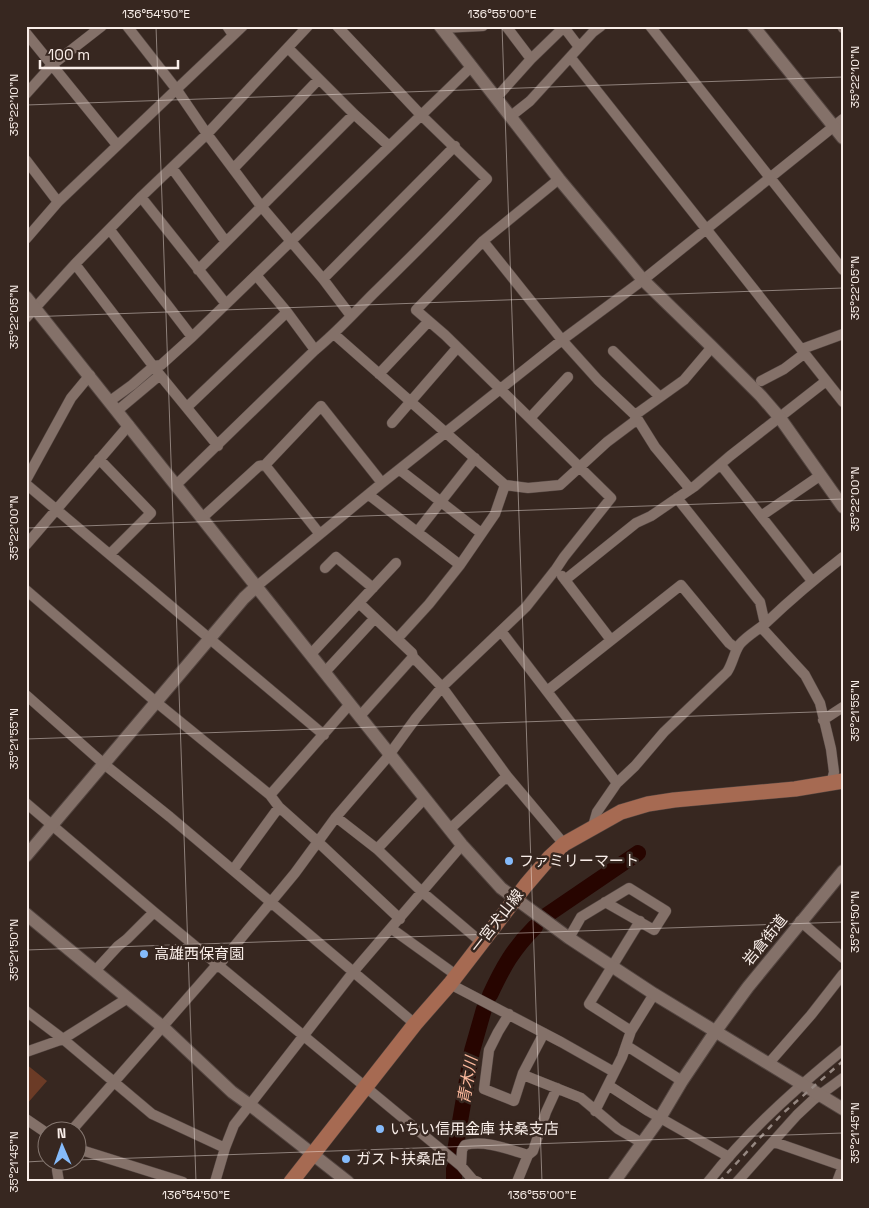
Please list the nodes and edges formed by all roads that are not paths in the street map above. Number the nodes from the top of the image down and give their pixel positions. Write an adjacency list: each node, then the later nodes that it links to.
1 (102, 26): 20 (street)
2 (126, 26): 23 (street)
3 (226, 26): 15 (street)
4 (243, 26): 15 (street)
5 (308, 26): 17 (street)
6 (337, 26): 27 (street)
7 (484, 26): 12 (street)
8 (506, 26): 19 (street)
9 (601, 26): 16 (street)
10 (650, 26): 39 (street)
11 (754, 26): 29 (street)
12 (441, 27): 21 (street)
13 (563, 27): 16 (street); 19 (street)
14 (26, 33): 20 (street)
15 (233, 35): 23 (street)
16 (579, 47): 18 (street)
17 (288, 48): 22 (street); 30 (street)
18 (571, 58): 28 (street); 43 (street)
19 (531, 59): 25 (street)
20 (52, 65): 24 (street); 32 (street)
21 (472, 66): 25 (street); 27 (street)
22 (320, 79): 26 (street); 37 (street)
23 (177, 90): 30 (street); 32 (street)
24 (26, 94)
25 (496, 98): 28 (street)
26 (354, 114): 33 (street); 42 (street)
27 (420, 114): 33 (street); 34 (street)
28 (510, 116): 38 (street)
29 (838, 123): 31 (street); 39 (street)
30 (207, 134): 36 (street); 37 (street)
31 (843, 138)
32 (117, 145): 41 (street)
33 (389, 146): 46 (street)
34 (455, 146): 53 (street); 59 (street)
35 (26, 160): 41 (street)
36 (172, 168): 40 (street); 48 (street)
37 (234, 168): 42 (street)
38 (559, 179): 47 (street); 54 (street)
39 (769, 179): 43 (street); 51 (street)
40 (141, 197): 44 (street); 50 (street)
41 (58, 202): 45 (street)
42 (261, 206): 46 (street); 48 (street)
43 (706, 229): 54 (street); 70 (street)
44 (110, 230): 49 (street); 64 (street)
45 (26, 239)
46 (290, 241): 52 (street); 53 (street)
47 (483, 241): 61 (street); 65 (street)
48 (226, 242): 50 (street)
49 (75, 264): 57 (street); 71 (street)
50 (198, 270): 56 (street)
51 (843, 270)
52 (256, 275): 56 (street); 58 (street)
53 (323, 279): 59 (street)
54 (643, 280): 65 (street); 66 (street)
55 (26, 296): 57 (street)
56 (226, 304): 64 (street)
57 (36, 308): 60 (street); 73 (street)
58 (287, 312): 68 (street); 82 (street)
59 (351, 316): 62 (street)
60 (26, 318)
61 (428, 322): 67 (street); 72 (street)
62 (334, 334): 68 (street); 72 (street)
63 (843, 334): 70 (street)
64 (192, 337): 71 (street)
65 (562, 340): 77 (street); 83 (street)
66 (712, 347): 78 (street); 85 (street)
67 (458, 348): 77 (street); 79 (street)
68 (315, 350): 89 (street)
69 (613, 351): 78 (street)
70 (803, 351): 75 (street); 76 (street)
71 (157, 370): 81 (street); 82 (street)
72 (379, 374): 79 (street)
73 (90, 375): 81 (street); 97 (street)
74 (568, 377): 84 (street)
75 (761, 381)
76 (826, 381): 80 (street); 85 (street)
77 (501, 390): 84 (street); 88 (street)
78 (660, 397): 83 (street)
79 (410, 400): 86 (street); 88 (street)
80 (843, 402)
81 (114, 406): 87 (street)
82 (187, 407): 89 (street)
83 (635, 415): 94 (street); 102 (street)
84 (530, 418): 94 (street)
85 (780, 418): 93 (street); 96 (street)
86 (392, 422)
87 (129, 425): 91 (street); 100 (street)
88 (446, 433): 90 (street); 95 (street)
89 (218, 446): 100 (street)
90 (475, 458): 101 (street); 105 (street)
91 (99, 459): 107 (street); 114 (street)
92 (265, 465): 98 (street); 109 (street); 111 (street)
93 (722, 465): 102 (street); 108 (street)
94 (579, 467): 101 (street); 119 (street)
95 (400, 470): 98 (street); 105 (street)
96 (821, 474): 106 (street); 108 (street)
97 (26, 480)
98 (382, 483): 103 (street)
99 (26, 484): 107 (street)
100 (176, 485): 109 (street)
101 (505, 485): 112 (street)
102 (690, 489): 104 (street)
103 (369, 494): 110 (street); 111 (street)
104 (677, 498): 120 (street); 127 (street)
105 (441, 501): 110 (street); 112 (street)
106 (843, 507)
107 (56, 510): 113 (street); 114 (street)
108 (761, 516): 121 (street)
109 (202, 518): 122 (street)
110 (416, 532): 117 (street)
111 (319, 533): 122 (street)
112 (482, 533): 117 (street)
113 (26, 545)
114 (110, 554): 130 (street)
115 (843, 557): 121 (street)
116 (396, 562): 123 (street)
117 (460, 565): 129 (street)
118 (325, 568): 123 (street)
119 (556, 569): 120 (street); 128 (street)
120 (565, 580): 131 (street)
121 (812, 581): 127 (street)
122 (256, 586): 130 (street); 133 (street)
123 (373, 588): 125 (street)
124 (26, 590): 139 (street)
125 (359, 603): 126 (street); 133 (street)
126 (374, 619): 129 (street); 135 (street)
127 (763, 625): 132 (street); 143 (street)
128 (501, 631): 136 (street); 137 (street)
129 (397, 639): 134 (street)
130 (210, 640): 139 (street); 144 (street)
131 (611, 640): 132 (street); 137 (street)
132 (738, 649): 148 (street)
133 (310, 654): 135 (street)
134 (412, 656): 136 (street); 142 (street)
135 (325, 672): 140 (street)
136 (442, 687): 145 (street); 147 (street)
137 (547, 691): 148 (street)
138 (26, 695): 146 (street)
139 (156, 702): 146 (street); 150 (street)
140 (350, 704): 142 (street); 144 (street)
141 (843, 707): 143 (street)
142 (360, 716): 145 (street)
143 (823, 720): 149 (street)
144 (324, 735): 150 (street)
145 (389, 754): 151 (street); 154 (street)
146 (104, 764): 155 (street); 163 (street)
147 (507, 776): 157 (street); 159 (street)
148 (617, 782): 156 (street)
149 (837, 783): 156 (main road, 一宮犬山線)
150 (270, 794): 153 (street)
151 (425, 798): 157 (street); 161 (street)
152 (26, 803): 155 (street)
153 (279, 807): 158 (street); 163 (street)
154 (336, 817): 158 (street); 161 (street)
155 (52, 826): 162 (street); 169 (street)
156 (593, 826): 159 (main road, 一宮犬山線)
157 (450, 829): 160 (street)
158 (317, 841): 167 (street); 171 (street)
159 (564, 844): 166 (main road, 一宮犬山線)
160 (462, 845): 165 (street); 166 (street)
161 (376, 849): 165 (street)
162 (26, 856)
163 (233, 870): 167 (street)
164 (843, 871): 173 (street, 岩倉街道)
165 (422, 891): 171 (street); 176 (street)
166 (515, 899): 175 (street); 176 (main road, 一宮犬山線)
167 (271, 902): 178 (street); 181 (street)
168 (605, 902): 172 (street); 172 (street); 175 (street)
169 (154, 912): 178 (street); 180 (street)
170 (26, 914): 180 (street)
171 (400, 919): 174 (street)
172 (640, 921): 179 (street)
173 (800, 921): 177 (street); 191 (street, 岩倉街道)
174 (392, 928): 181 (street); 183 (street)
175 (569, 938): 179 (street)
176 (481, 942): 183 (main road, 一宮犬山線)
177 (843, 958)
178 (218, 966): 189 (street); 193 (street)
179 (611, 967): 184 (street); 190 (street)
180 (95, 971): 185 (street)
181 (354, 971): 188 (street); 193 (street)
182 (843, 974): 198 (street)
183 (453, 979): 187 (street); 188 (main road, 一宮犬山線)
184 (654, 994): 190 (street); 191 (street)
185 (128, 998): 189 (street); 194 (street)
186 (26, 1011): 194 (street)
187 (509, 1014): 192 (street); 200 (street)
188 (415, 1024): 206 (main road, 一宮犬山線)
189 (164, 1028): 203 (street); 209 (street)
190 (631, 1031): 195 (street)
191 (715, 1032): 198 (street); 202 (street, 岩倉街道)
192 (544, 1033): 199 (street); 200 (street)
193 (304, 1036): 206 (street); 209 (street)
194 (62, 1039): 197 (street); 203 (street)
195 (627, 1046): 199 (street); 202 (street)
196 (843, 1050): 204 (street)
197 (26, 1052)
198 (769, 1063): 204 (street)
199 (614, 1072): 205 (street)
200 (523, 1073): 207 (street)
201 (843, 1078): 208 (street)
202 (682, 1081): 212 (street, 岩倉街道)
203 (114, 1082): 213 (street); 216 (street)
204 (802, 1084): 208 (street); 220 (street)
205 (608, 1085): 211 (street); 212 (street)
206 (366, 1087): 218 (main road, 一宮犬山線); 221 (street)
207 (557, 1088): 211 (street); 219 (street)
208 (821, 1096): 210 (street); 214 (street)
209 (250, 1105): 216 (street); 218 (street)
210 (843, 1109)
211 (595, 1111): 215 (street)
212 (660, 1118): 215 (street, 岩倉街道); 220 (street)
213 (81, 1120)
214 (774, 1142): 222 (street); 231 (street)
215 (642, 1143): 229 (street, 岩倉街道)
216 (225, 1148): 224 (street)
217 (88, 1152): 223 (street)
218 (313, 1154): 225 (main road, 一宮犬山線); 226 (street)
219 (528, 1156): 221 (street); 228 (street)
220 (729, 1157): 230 (street)
221 (461, 1166): 227 (street)
222 (843, 1166): 232 (street)
223 (183, 1182)
224 (215, 1182)
225 (290, 1182)
226 (348, 1182)
227 (478, 1182)
228 (517, 1182)
229 (614, 1182)
230 (708, 1182)
231 (737, 1182)
232 (837, 1182)

